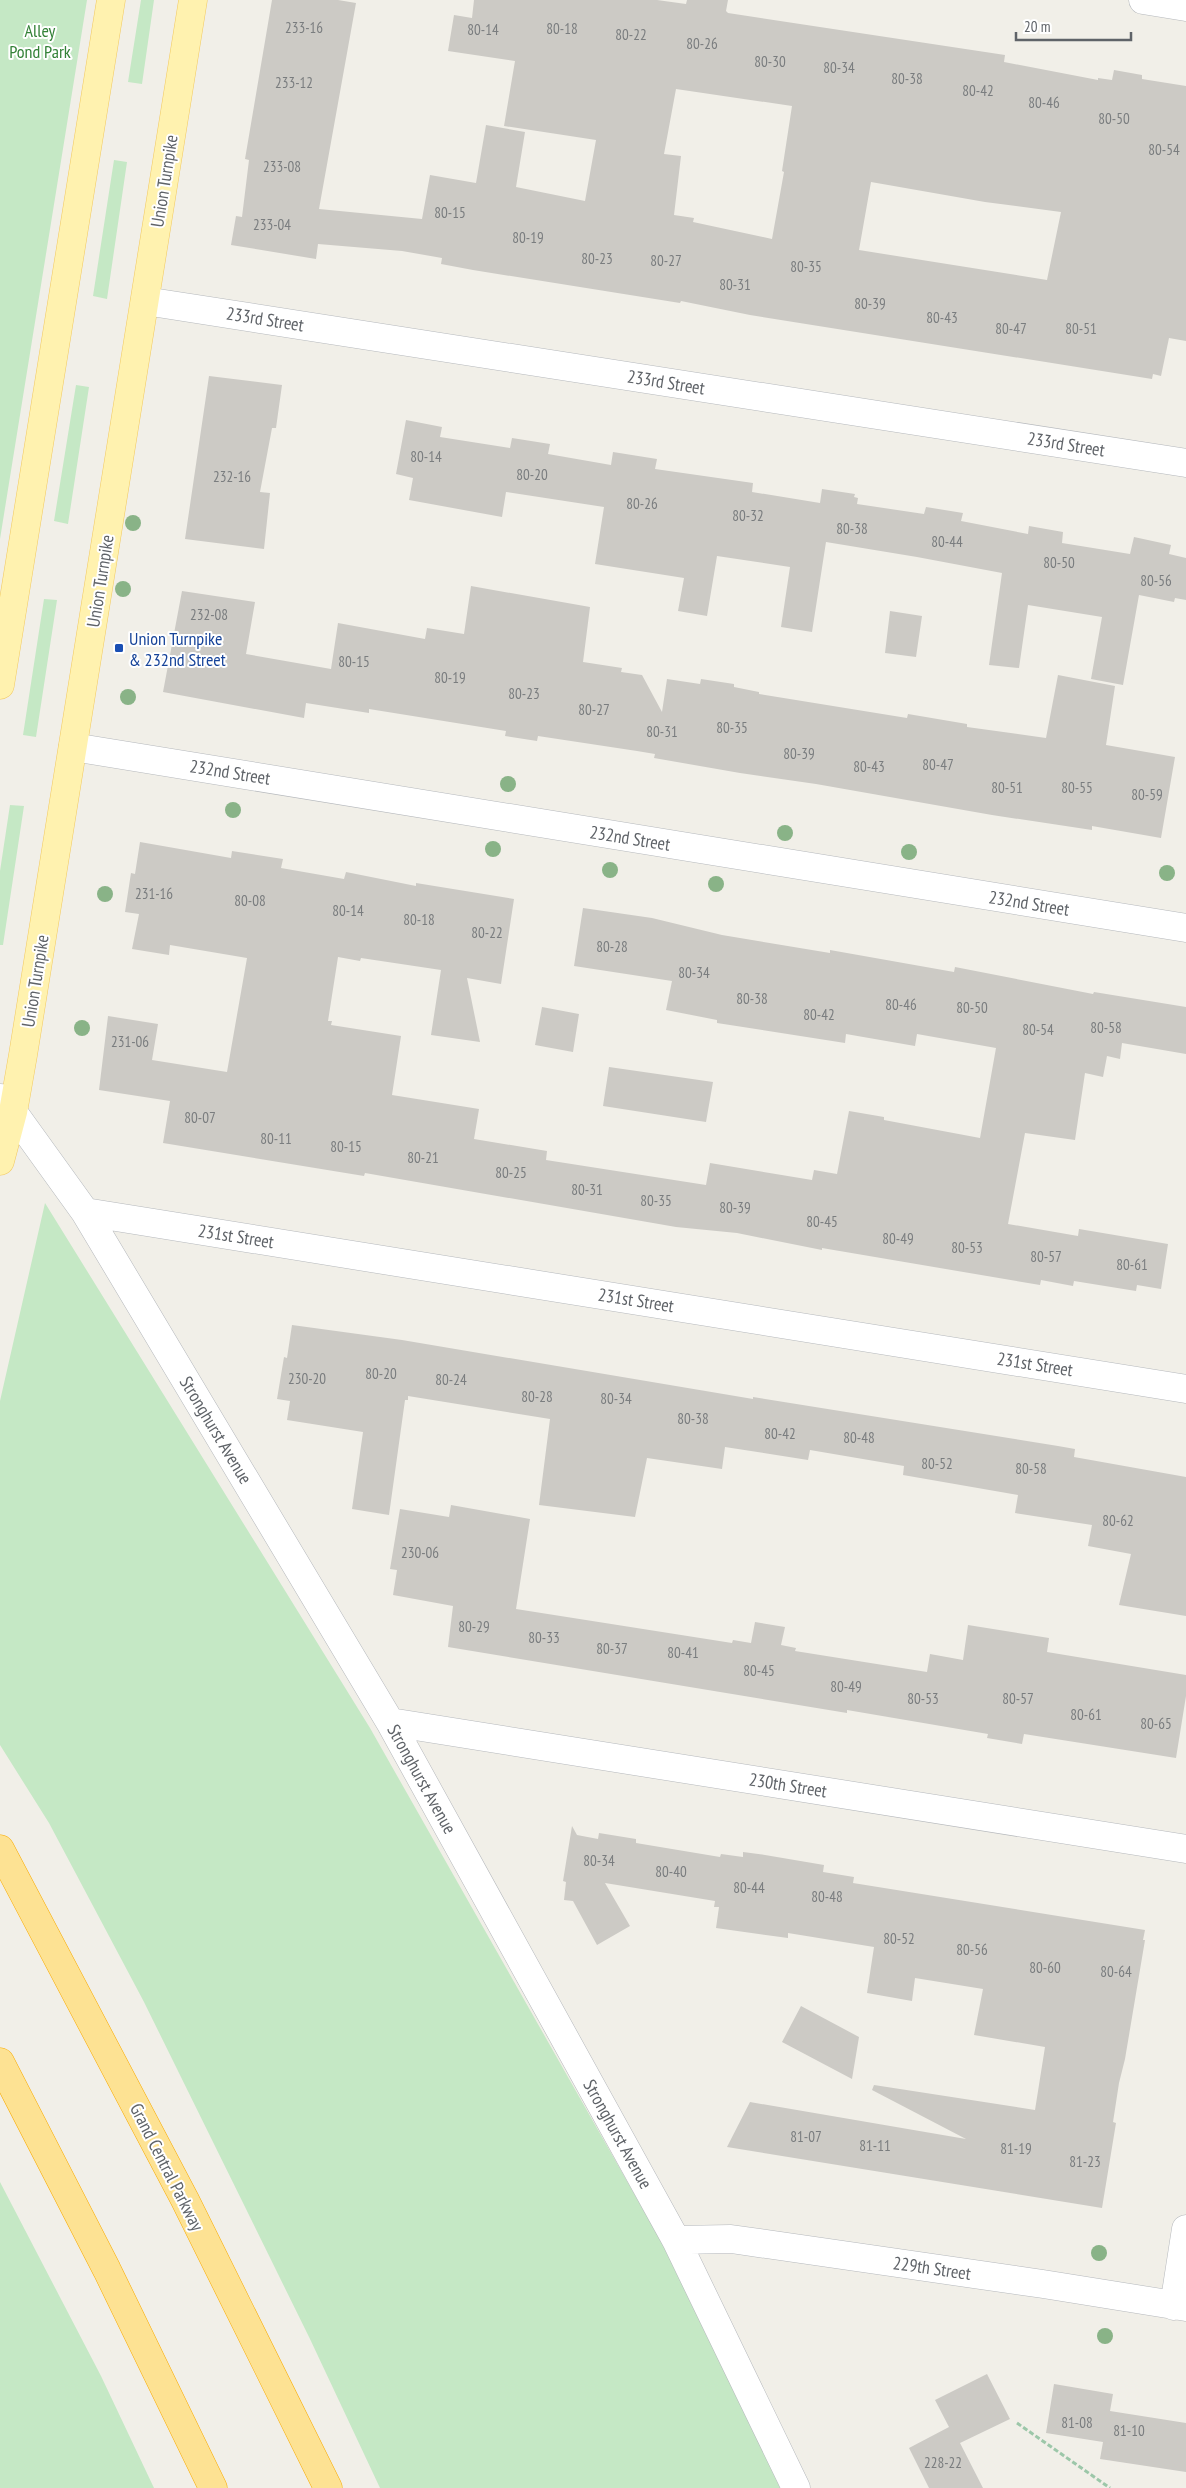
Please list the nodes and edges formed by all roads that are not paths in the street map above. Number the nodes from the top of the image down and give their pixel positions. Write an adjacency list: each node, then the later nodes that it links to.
1 (111, 0): 7 (main road)
2 (194, 0): 5 (main road, Union Turnpike)
3 (1143, 0): 4 (street)
4 (1186, 7)
5 (145, 300): 6 (street, 233rd Street); 8 (main road, Union Turnpike)
6 (1186, 463)
7 (0, 685)
8 (73, 747): 9 (street, 232nd Street); 10 (main road, Union Turnpike)
9 (1186, 928)
10 (6, 1105): 11 (main road, Union Turnpike); 12 (street, Stronghurst Avenue)
11 (0, 1161)
12 (85, 1212): 13 (street, 231st Street); 14 (street, Stronghurst Avenue)
13 (1186, 1389)
14 (390, 1722): 16 (street, 230th Street); 19 (street, Stronghurst Avenue)
15 (0, 1849): 22 (highway, Grand Central Parkway)
16 (1186, 1849)
17 (0, 2062): 21 (highway)
18 (1186, 2229): 20 (street)
19 (676, 2240): 20 (street, 229th Street); 23 (street, Stronghurst Avenue)
20 (1180, 2307)
21 (213, 2488)
22 (328, 2488)
23 (796, 2488)

